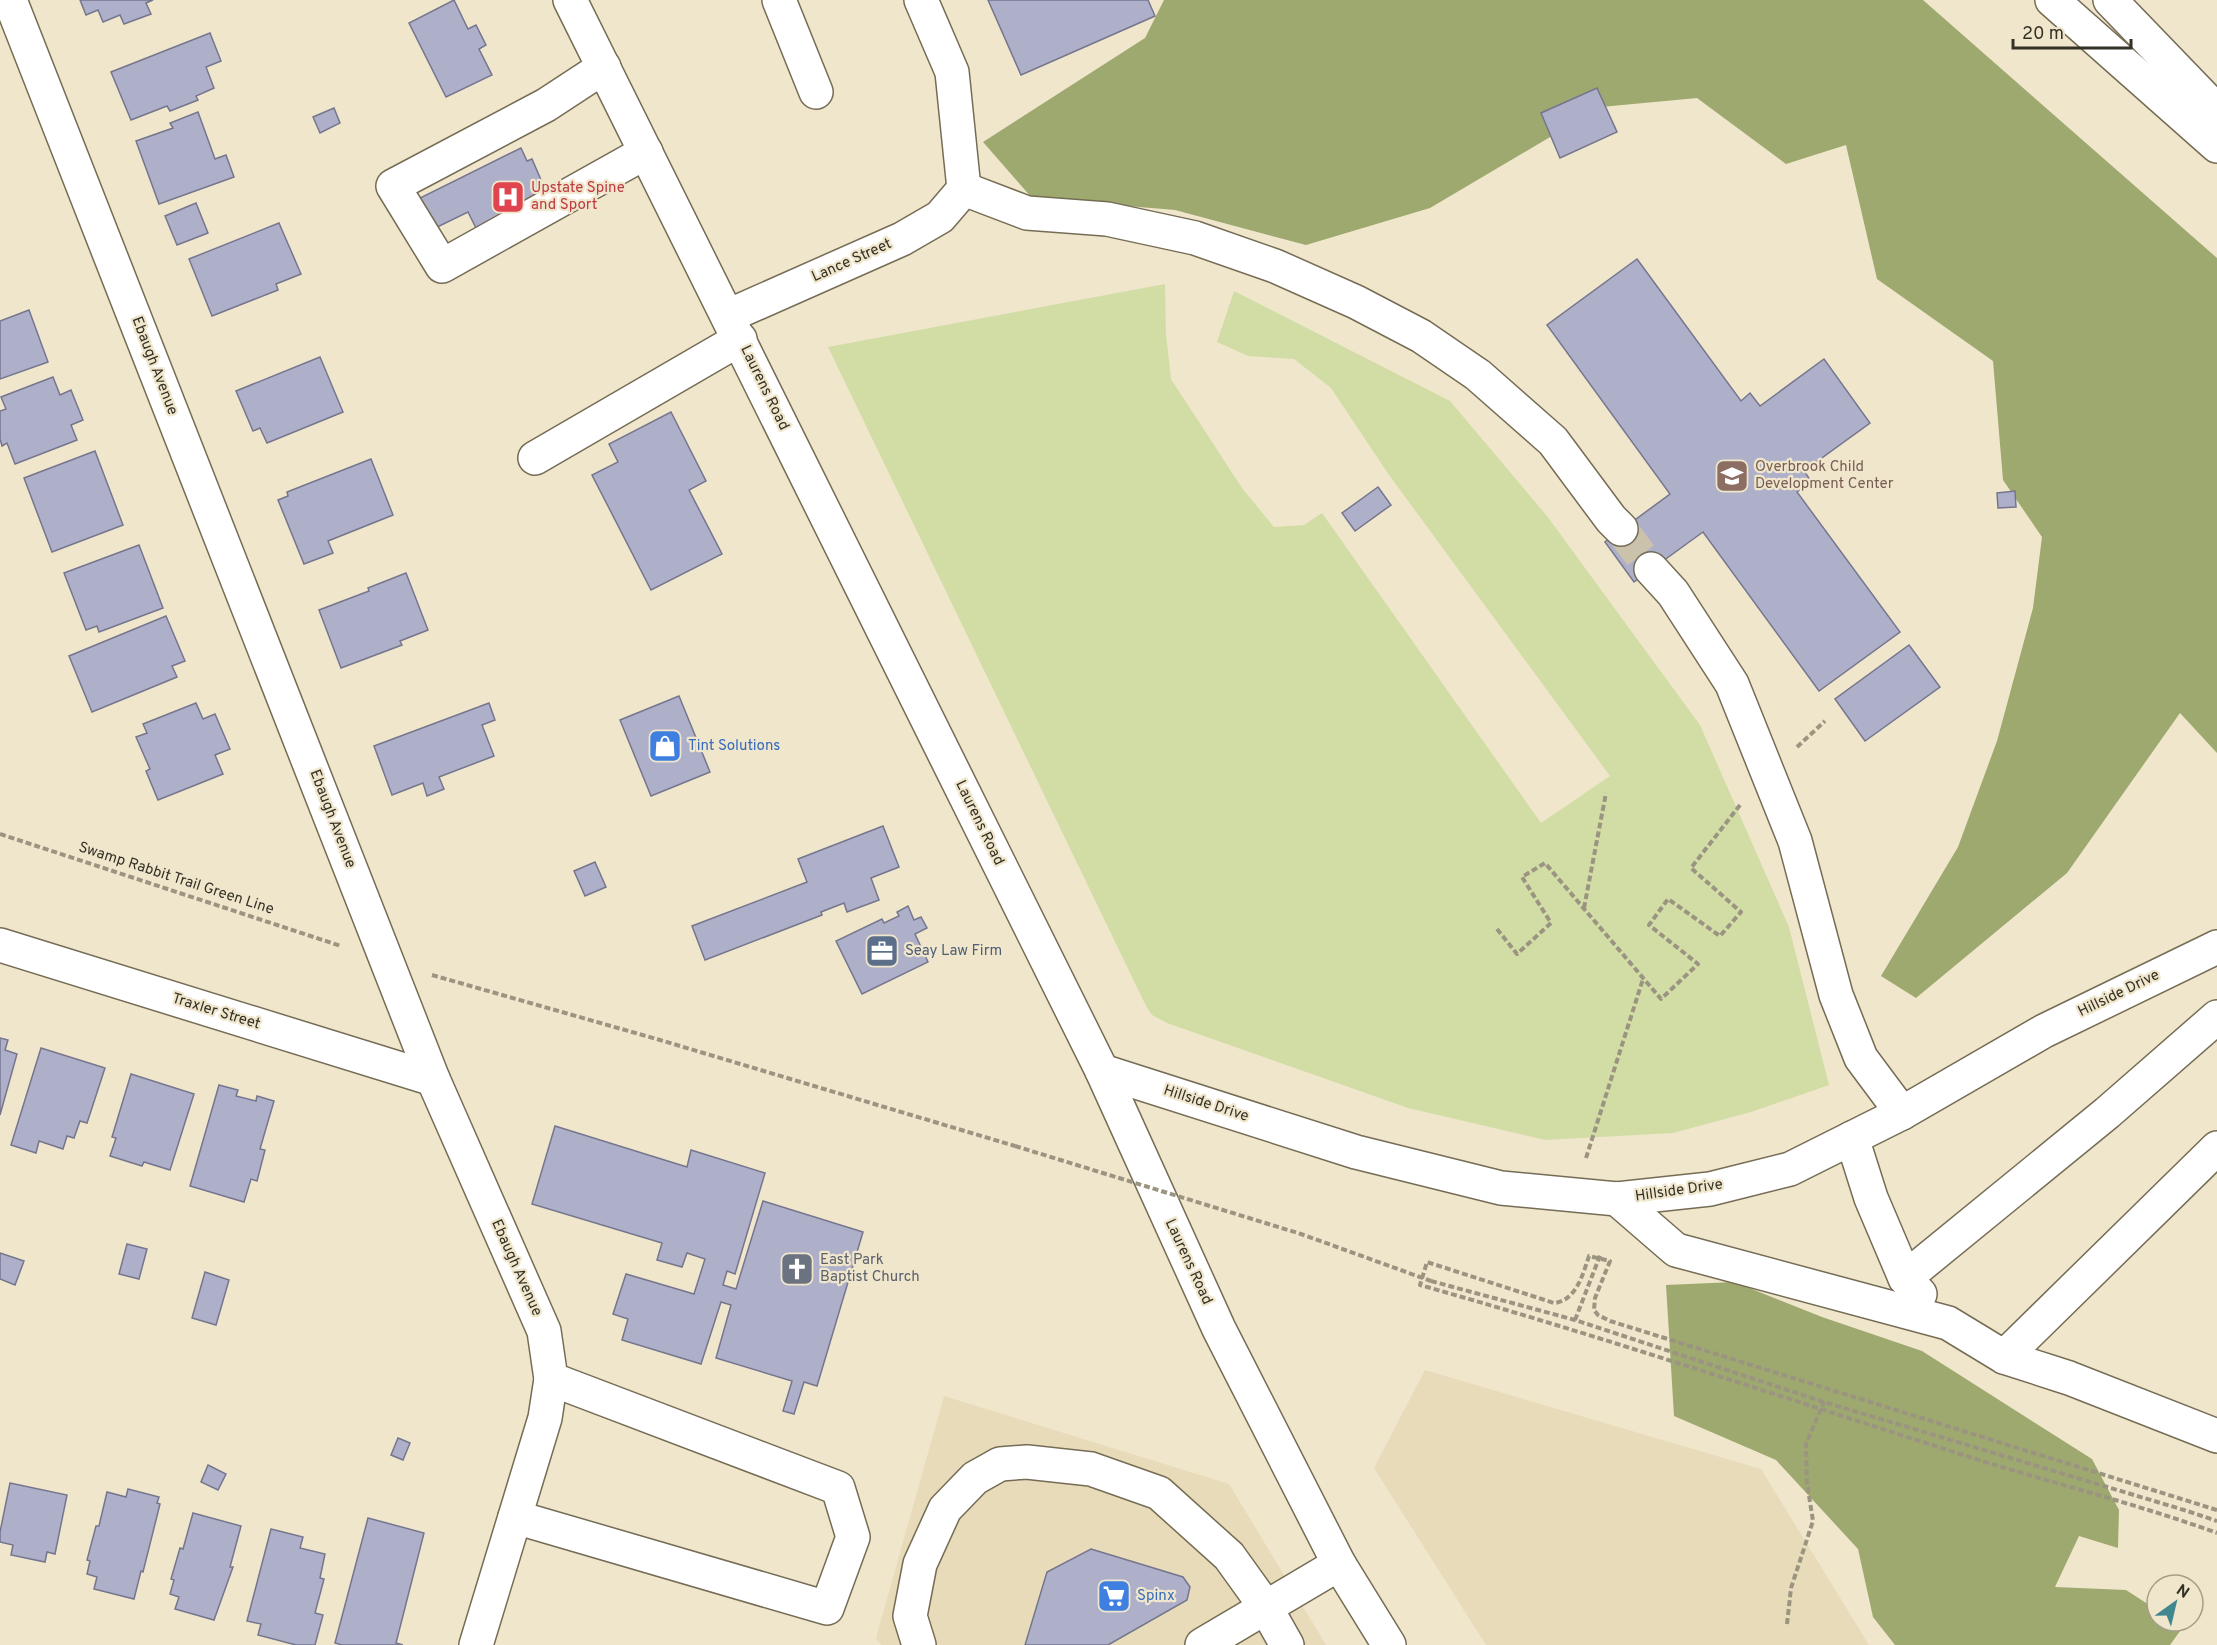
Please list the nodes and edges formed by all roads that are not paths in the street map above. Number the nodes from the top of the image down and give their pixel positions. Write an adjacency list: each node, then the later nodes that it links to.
1 (10, 0): 21 (main road, Ebaugh Avenue)
2 (570, 0): 7 (main road, Laurens Road)
3 (779, 0): 8 (main road)
4 (921, 0): 12 (main road)
5 (2052, 0): 10 (main road)
6 (2110, 0): 9 (main road)
7 (604, 67): 11 (main road, Laurens Road); 11 (main road)
8 (816, 92)
9 (2217, 111)
10 (2217, 146)
11 (646, 152): 13 (main road, Laurens Road)
12 (964, 189): 13 (main road, Lance Street); 15 (main road)
13 (734, 327): 14 (main road, Lance Street); 20 (main road, Laurens Road)
14 (535, 458)
15 (1621, 529)
16 (1651, 569): 22 (main road)
17 (0, 945): 21 (main road, Traxler Street)
18 (2217, 947): 22 (main road, Hillside Drive)
19 (2217, 1017): 26 (main road)
20 (1102, 1071): 25 (main road, Hillside Drive); 32 (main road, Laurens Road)
21 (433, 1079): 29 (main road, Ebaugh Avenue)
22 (1902, 1113): 23 (main road, Hillside Drive)
23 (1852, 1138): 25 (main road, Hillside Drive); 26 (main road)
24 (2217, 1148): 28 (main road)
25 (1617, 1199): 27 (main road)
26 (1905, 1278): 27 (main road)
27 (1948, 1323): 28 (main road)
28 (2004, 1357): 30 (main road)
29 (551, 1379): 31 (main road, Ebaugh Avenue); 31 (main road)
30 (2217, 1436)
31 (515, 1517): 34 (main road, Ebaugh Avenue)
32 (1339, 1564): 33 (main road); 38 (main road, Laurens Road)
33 (1265, 1606): 35 (main road); 36 (main road); 37 (main road)
34 (476, 1645)
35 (919, 1645)
36 (1203, 1645)
37 (1287, 1645)
38 (1389, 1645)

